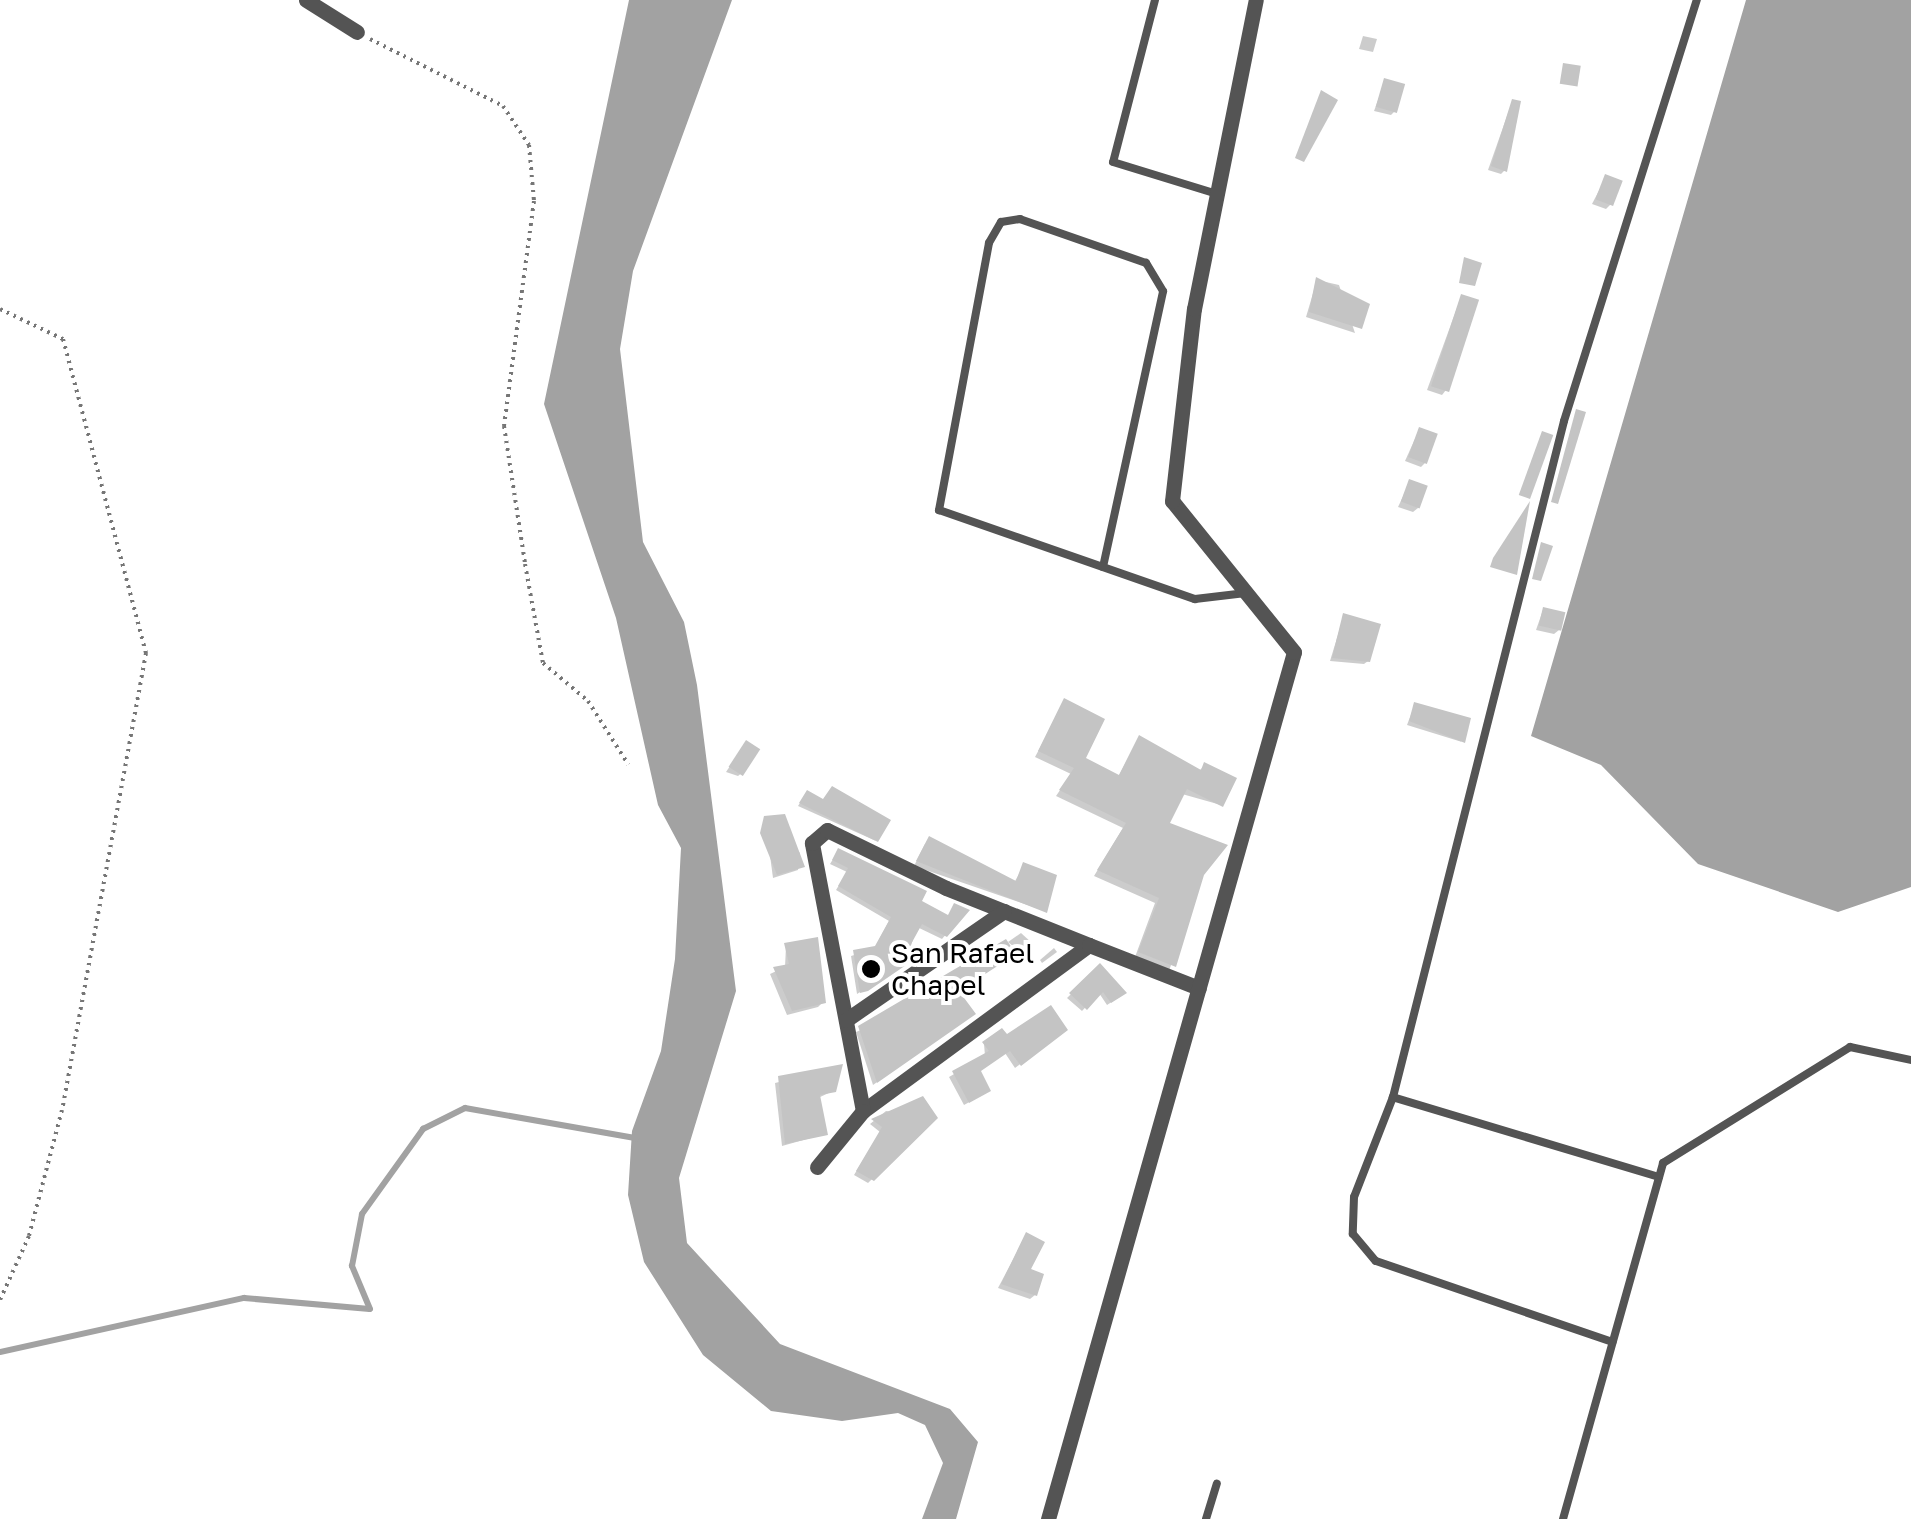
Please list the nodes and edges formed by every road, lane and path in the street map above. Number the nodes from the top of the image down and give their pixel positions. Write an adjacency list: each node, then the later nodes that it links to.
1 (306, 0): 5 (street)
2 (1154, 0): 6 (lane)
3 (1256, 0): 6 (street)
4 (1696, 0): 16 (lane)
5 (357, 32): 10 (path)
6 (1218, 194): 9 (street)
7 (0, 308): 20 (path)
8 (1103, 567): 8 (lane); 9 (lane)
9 (1246, 593): 13 (street)
10 (628, 764)
11 (1004, 911): 12 (street); 14 (street); 14 (street)
12 (1090, 945): 13 (street); 17 (street)
13 (1199, 988): 23 (street)
14 (846, 1020): 17 (street)
15 (1911, 1060): 19 (lane)
16 (1392, 1097): 19 (lane); 21 (lane)
17 (864, 1112): 18 (street)
18 (817, 1167)
19 (1659, 1177): 21 (lane)
20 (0, 1300)
21 (1612, 1342): 25 (lane)
22 (1216, 1484): 24 (lane)
23 (1048, 1519)
24 (1206, 1519)
25 (1563, 1519)

